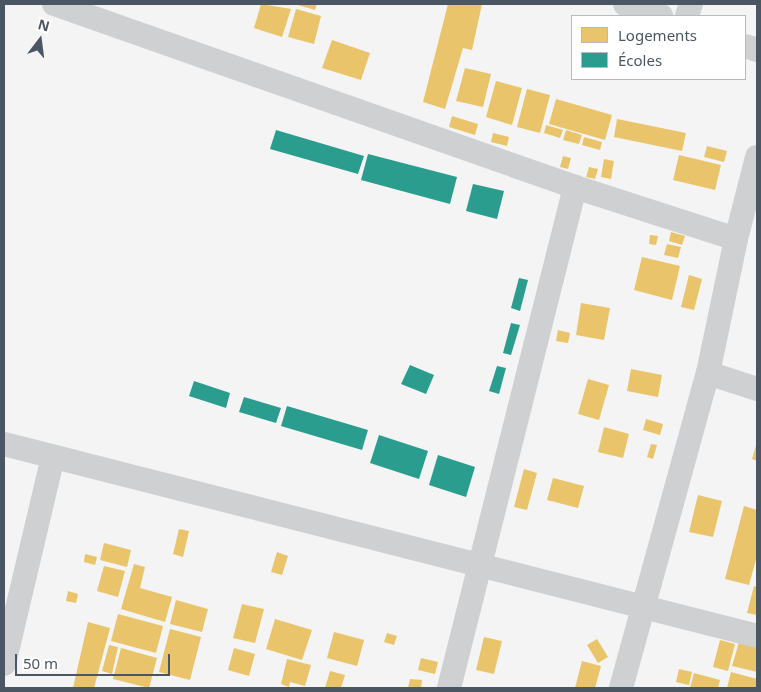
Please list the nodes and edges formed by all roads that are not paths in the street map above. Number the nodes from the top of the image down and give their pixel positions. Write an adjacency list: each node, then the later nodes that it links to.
1 (54, 4): 5 (street)
2 (625, 4): 3 (street)
3 (657, 15)
4 (757, 157): 6 (street)
5 (575, 187): 6 (street); 11 (street)
6 (736, 239): 7 (street)
7 (708, 373): 8 (street); 12 (street)
8 (757, 389)
9 (4, 444): 10 (street)
10 (53, 456): 11 (street); 14 (street)
11 (480, 566): 12 (street); 15 (street)
12 (643, 605): 13 (street); 16 (street)
13 (757, 636)
14 (4, 664)
15 (449, 688)
16 (622, 688)

